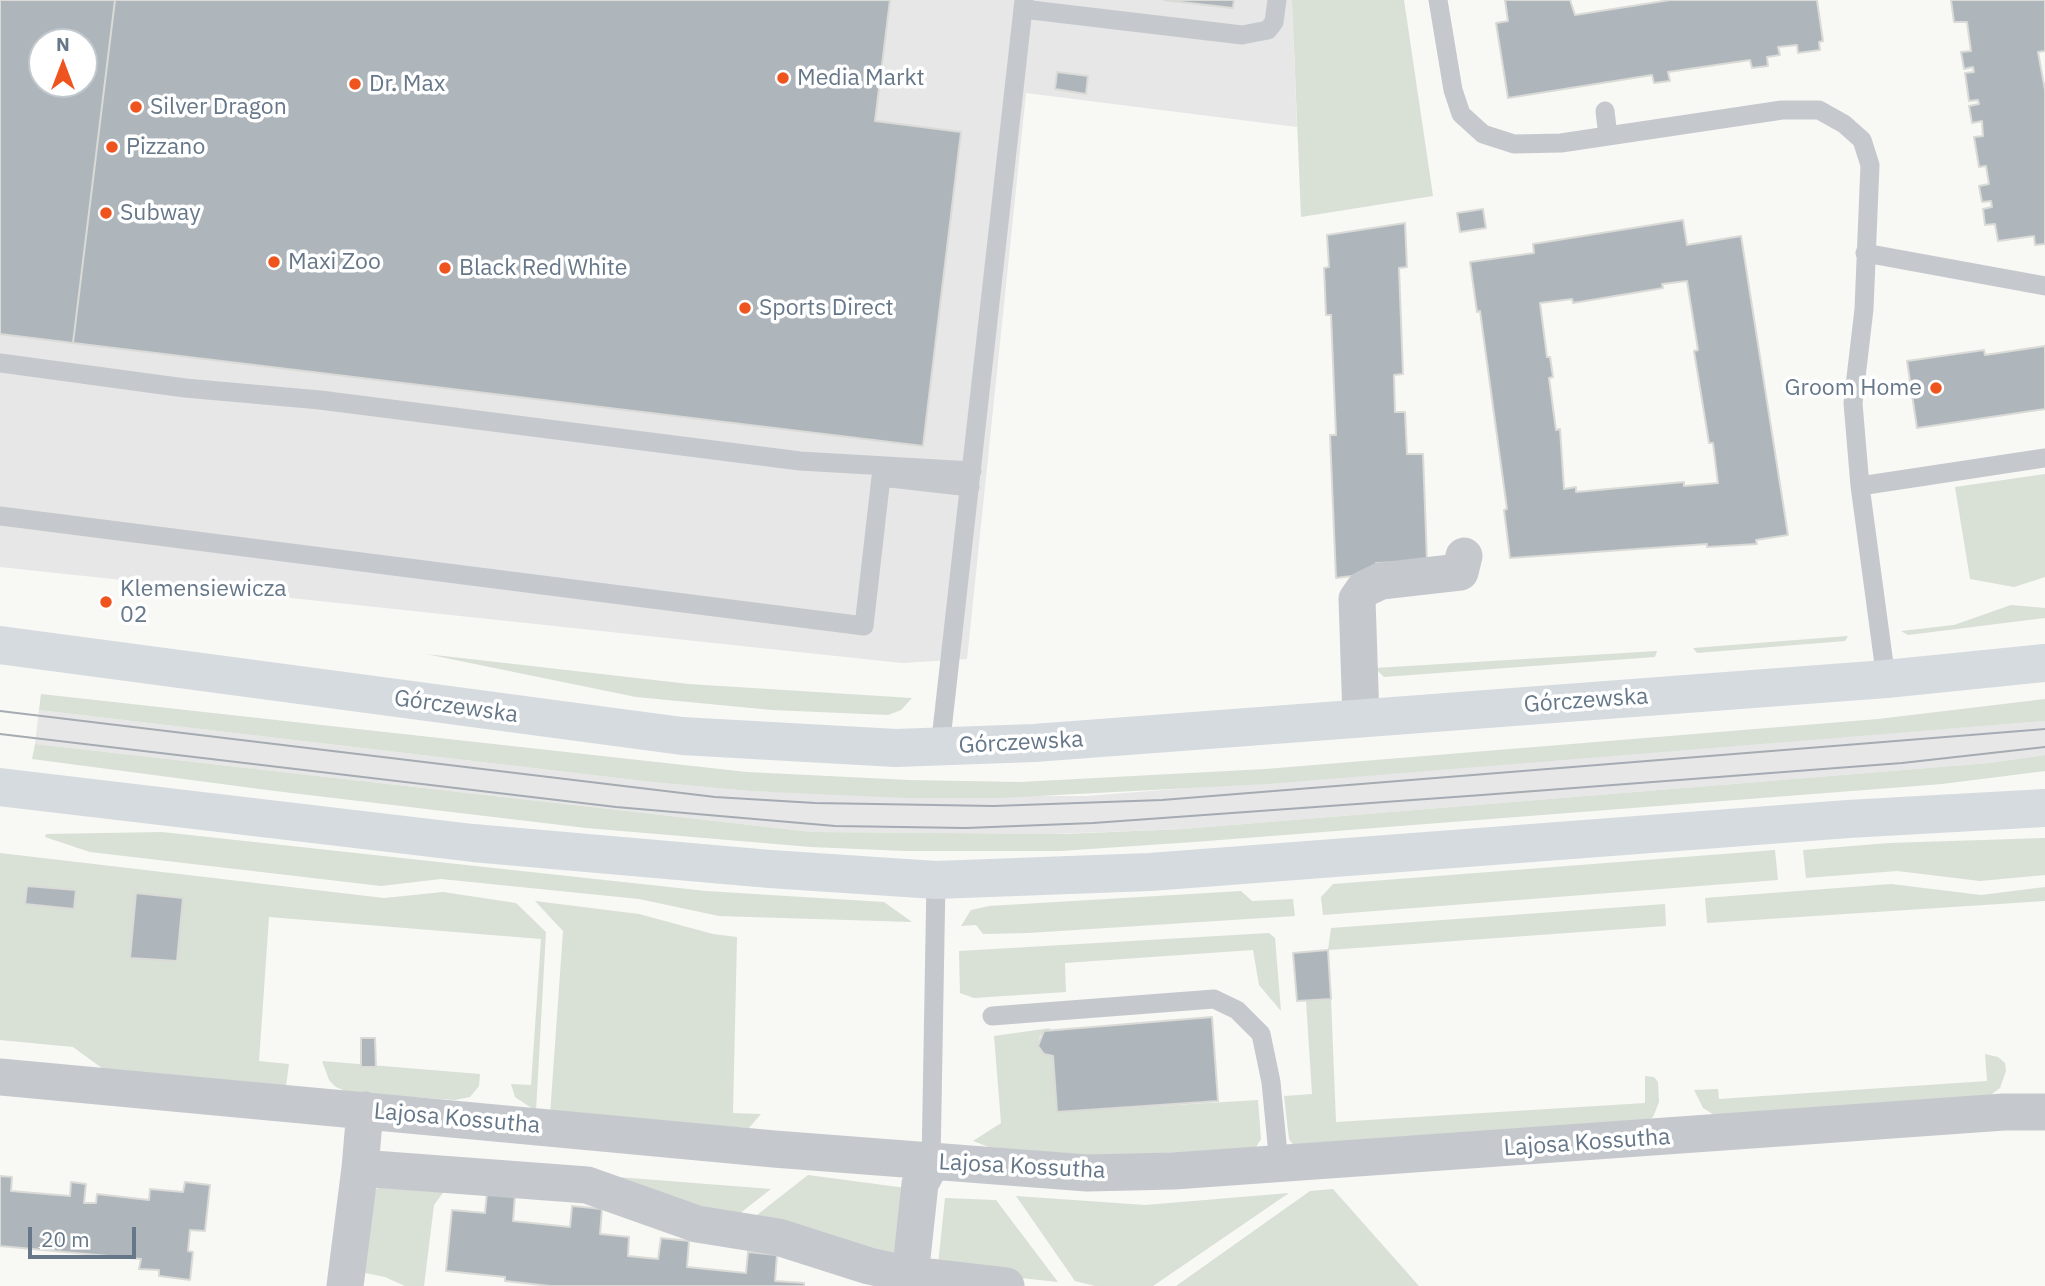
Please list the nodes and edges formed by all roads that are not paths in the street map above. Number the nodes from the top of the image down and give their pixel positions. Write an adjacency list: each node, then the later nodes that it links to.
1 (1277, 0): 3 (lane)
2 (1438, 0): 5 (lane)
3 (1023, 4): 10 (lane)
4 (1605, 111): 5 (lane)
5 (1608, 136): 6 (lane)
6 (1865, 253): 7 (lane); 11 (lane)
7 (2045, 286)
8 (0, 363): 10 (lane)
9 (2045, 458): 11 (lane)
10 (971, 479): 12 (lane); 18 (lane)
11 (1860, 486): 16 (lane)
12 (0, 516)
13 (1464, 556): 17 (street)
14 (0, 645): 18 (main road, Górczewska)
15 (2045, 663): 16 (main road, Górczewska)
16 (1886, 679): 17 (main road, Górczewska)
17 (1361, 718): 18 (main road, Górczewska)
18 (940, 748)
19 (0, 787): 21 (main road)
20 (2045, 808): 21 (main road)
21 (936, 880): 26 (lane)
22 (992, 1016): 27 (lane)
23 (0, 1077): 24 (street, Lajosa Kossutha)
24 (365, 1110): 26 (street, Lajosa Kossutha); 28 (street)
25 (2045, 1112): 27 (street, Lajosa Kossutha)
26 (931, 1163): 27 (street, Lajosa Kossutha); 29 (street)
27 (1279, 1164)
28 (360, 1168): 29 (street); 30 (street)
29 (910, 1280): 31 (street)
30 (345, 1286)
31 (1006, 1286)

